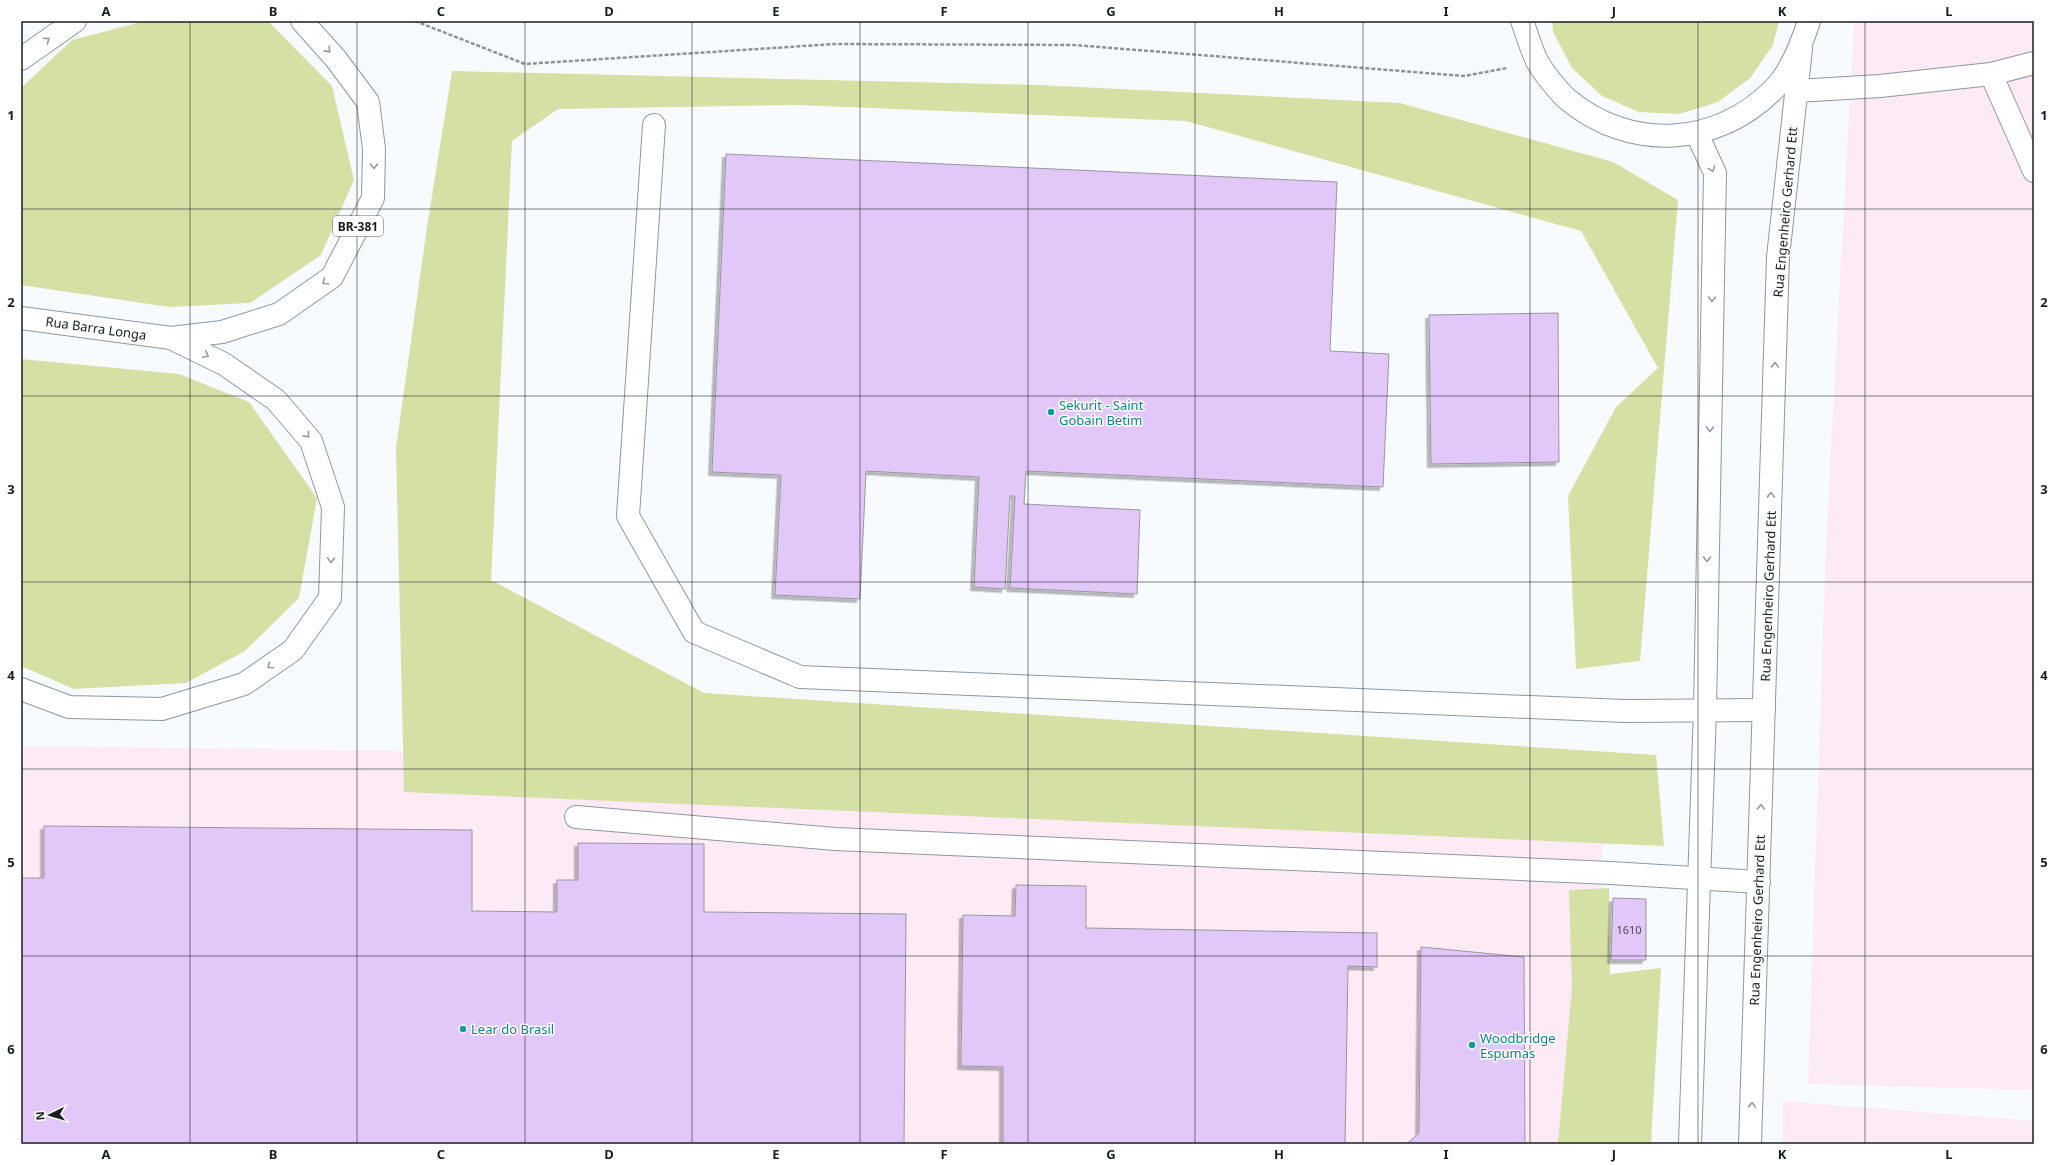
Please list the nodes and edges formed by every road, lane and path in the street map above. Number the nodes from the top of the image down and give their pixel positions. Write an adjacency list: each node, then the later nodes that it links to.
1 (75, 21): 7 (main road, one-way to 1)
2 (302, 21): 16 (main road, BR-381, one-way to 16)
3 (415, 21): 8 (path)
4 (1522, 21): 8 (main road, Rua Engenheiro Gerhard Ett)
5 (1809, 21): 6 (main road, Rua Engenheiro Gerhard Ett)
6 (1801, 49): 11 (main road, Rua Engenheiro Gerhard Ett); 13 (main road, Rua Engenheiro Gerhard Ett)
7 (21, 59)
8 (1537, 62): 13 (main road, Rua Engenheiro Gerhard Ett)
9 (2034, 63): 10 (main road)
10 (1991, 74): 11 (main road); 14 (main road)
11 (1796, 91): 19 (main road, Rua Engenheiro Gerhard Ett, one-way to 11)
12 (654, 125): 18 (main road)
13 (1697, 134): 18 (main road, one-way to 18)
14 (2034, 171)
15 (21, 318): 16 (main road, Rua Barra Longa)
16 (171, 338): 17 (main road, one-way to 17)
17 (21, 689)
18 (1705, 710): 19 (main road); 21 (main road)
19 (1764, 710): 22 (main road, Rua Engenheiro Gerhard Ett, one-way to 19)
20 (576, 817): 21 (main road)
21 (1700, 880): 22 (main road); 23 (main road)
22 (1759, 882): 24 (main road, Rua Engenheiro Gerhard Ett, one-way to 22)
23 (1690, 1144)
24 (1750, 1144)

